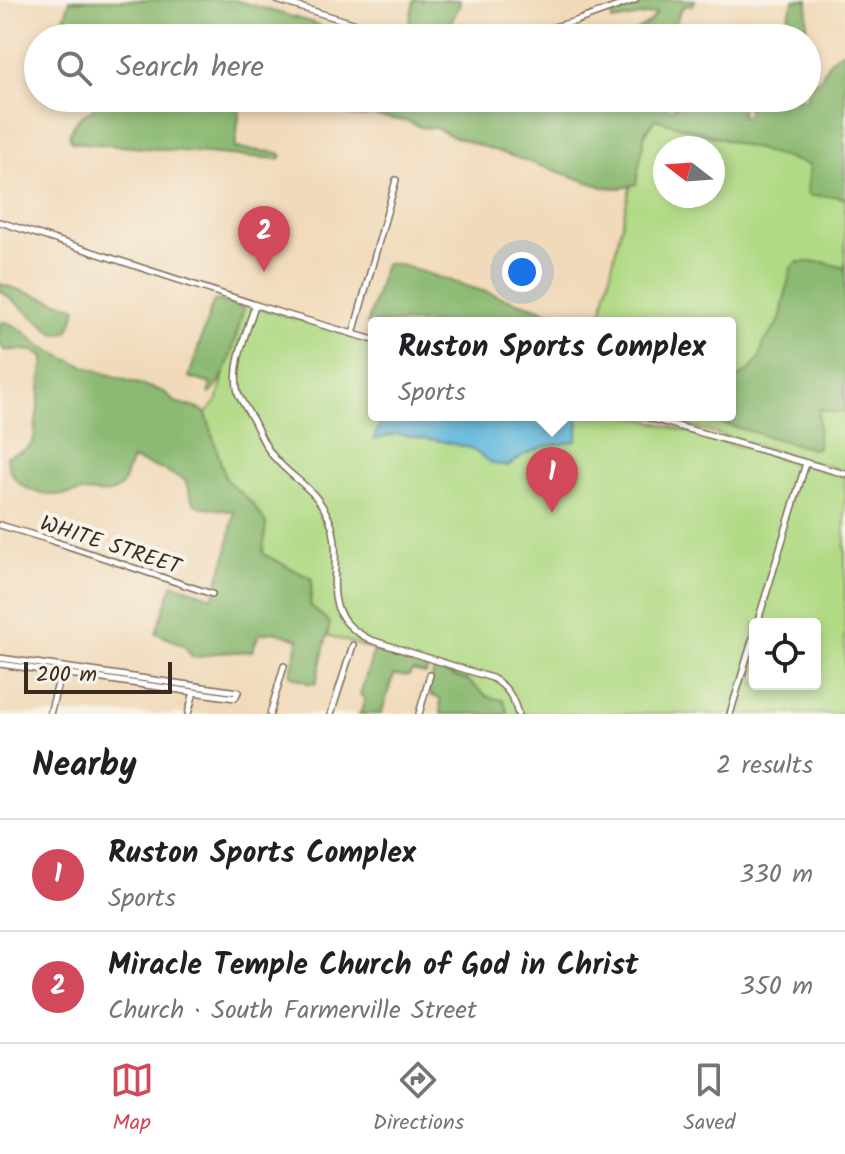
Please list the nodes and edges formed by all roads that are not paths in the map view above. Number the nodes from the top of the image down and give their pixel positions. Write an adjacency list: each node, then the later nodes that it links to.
1 (276, 0): 3 (street)
2 (635, 0): 5 (street)
3 (289, 2): 4 (street)
4 (358, 24)
5 (565, 24)
6 (396, 180): 9 (street)
7 (0, 222): 8 (street)
8 (255, 305): 9 (street); 29 (street)
9 (353, 334): 10 (street)
10 (368, 338)
11 (660, 421): 12 (street)
12 (806, 463): 13 (street); 16 (street)
13 (845, 474)
14 (0, 525): 15 (street, WHITE STREET)
15 (212, 594)
16 (759, 618)
17 (353, 645): 27 (street)
18 (749, 651): 30 (street)
19 (0, 661): 21 (street)
20 (284, 666): 26 (street)
21 (62, 670): 23 (street); 24 (street)
22 (430, 675): 28 (street)
23 (195, 689): 23 (street); 25 (street)
24 (50, 714)
25 (188, 714)
26 (270, 714)
27 (331, 714)
28 (419, 714)
29 (518, 714)
30 (730, 714)

